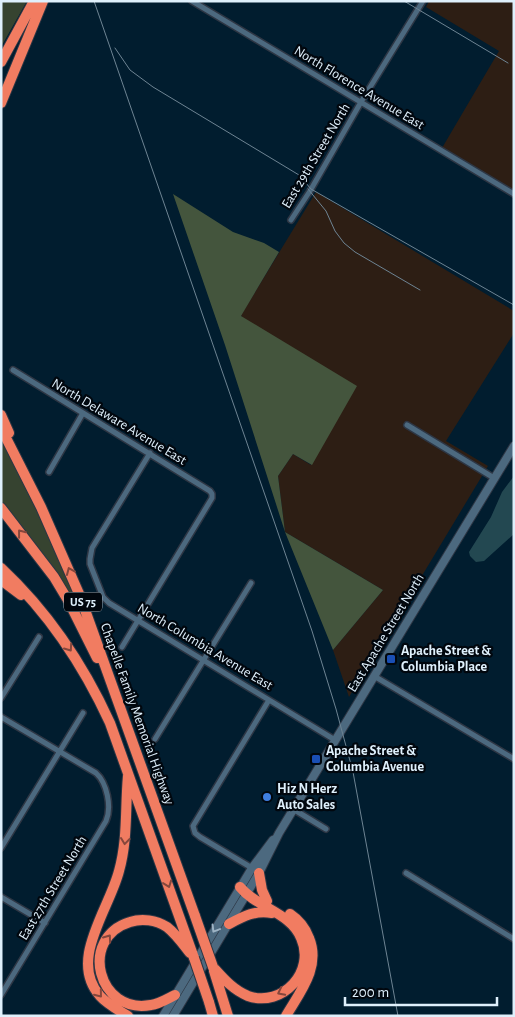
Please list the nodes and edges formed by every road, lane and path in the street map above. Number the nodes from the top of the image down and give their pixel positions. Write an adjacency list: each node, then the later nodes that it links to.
1 (34, 1): 5 (highway)
2 (43, 1): 6 (highway); 8 (highway)
3 (192, 1): 7 (street, North Florence Avenue East)
4 (423, 1): 7 (street, East 29th Street North)
5 (1, 62)
6 (1, 90)
7 (361, 102): 9 (street, North Florence Avenue East); 10 (street, East 29th Street North)
8 (1, 103)
9 (514, 194)
10 (291, 220)
11 (13, 370): 12 (street, North Delaware Avenue East)
12 (83, 413): 17 (street, North Delaware Avenue East); 18 (street)
13 (1, 415): 20 (highway)
14 (407, 425): 19 (street)
15 (1, 428): 20 (highway, Chapelle Family Memorial Highway / US 75)
16 (514, 446): 19 (main road, East Apache Street North)
17 (150, 453): 26 (street, North Columbia Avenue East); 26 (street, North Delaware Avenue East)
18 (49, 472)
19 (494, 478): 30 (main road, East Apache Street North)
20 (42, 507): 32 (highway, Chapelle Family Memorial Highway / US 75, one-way to 20)
21 (1, 508): 32 (highway, one-way to 21)
22 (1, 568): 25 (highway, Chapelle Family Memorial Highway / US 75)
23 (1, 580): 25 (highway)
24 (251, 583): 29 (street)
25 (40, 609): 40 (highway, Chapelle Family Memorial Highway / US 75, one-way to 40)
26 (138, 620): 28 (street); 29 (street, North Columbia Avenue East)
27 (39, 637): 31 (street)
28 (122, 647)
29 (203, 660): 33 (street, North Columbia Avenue East); 36 (street)
30 (374, 676): 37 (main road, East Apache Street North); 39 (street)
31 (1, 698)
32 (118, 699): 54 (highway, Chapelle Family Memorial Highway / US 75, bridge)
33 (269, 700): 37 (street, North Columbia Avenue East); 44 (street)
34 (83, 713): 38 (street)
35 (1, 717): 38 (street)
36 (155, 739)
37 (335, 740): 41 (main road, East Apache Street North)
38 (58, 752): 43 (street); 50 (street, East 27th Street North)
39 (514, 759)
40 (128, 772): 52 (highway, Chapelle Family Memorial Highway / US 75, one-way to 52); 57 (highway, one-way to 57)
41 (293, 809): 42 (street); 44 (main road, East Apache Street North)
42 (326, 829)
43 (1, 848)
44 (256, 870): 46 (main road, East Apache Street North); 48 (highway)
45 (406, 873): 53 (street)
46 (245, 891): 48 (highway); 49 (highway); 51 (main road, East Apache Street North); 56 (main road, East Apache Street North, one-way to 56)
47 (1, 897): 50 (street)
48 (268, 901): 62 (highway)
49 (276, 913): 51 (highway); 54 (highway, one-way to 54)
50 (45, 923): 55 (street, East 27th Street North)
51 (229, 924): 59 (main road, East Apache Street North)
52 (183, 937): 56 (highway, one-way to 52); 60 (highway, Chapelle Family Memorial Highway / US 75, bridge)
53 (514, 939)
54 (222, 982): 61 (highway, Chapelle Family Memorial Highway / US 75)
55 (1, 995)
56 (175, 995): 58 (main road, East Apache Street North)
57 (128, 1016)
58 (163, 1016)
59 (173, 1016)
60 (213, 1016)
61 (228, 1016)
62 (286, 1016)

